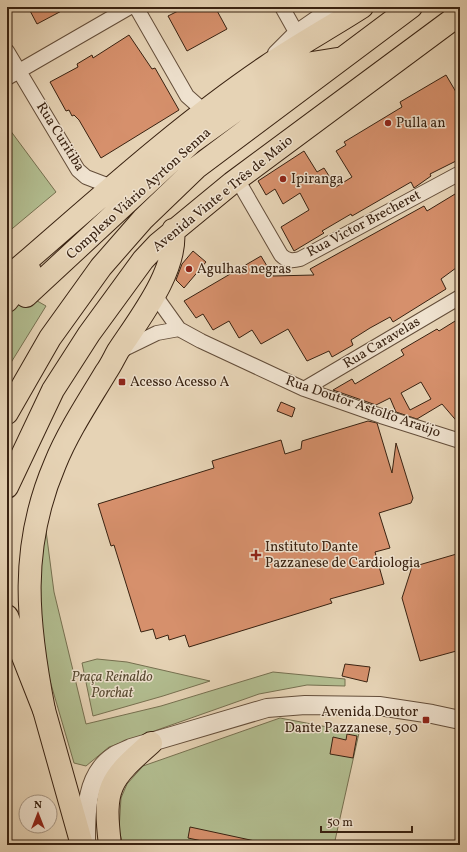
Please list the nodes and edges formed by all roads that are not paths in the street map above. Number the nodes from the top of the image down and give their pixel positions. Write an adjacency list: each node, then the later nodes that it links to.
1 (130, 7): 14 (street)
2 (136, 7): 16 (street)
3 (282, 7): 9 (street)
4 (332, 7): 9 (street)
5 (362, 7): 13 (main road)
6 (411, 7): 12 (main road, Avenida Vinte e Três de Maio)
7 (460, 14): 10 (main road, Avenida Vinte e Três de Maio)
8 (460, 30): 10 (main road)
9 (296, 32): 13 (street)
10 (431, 35): 18 (main road, Avenida Vinte e Três de Maio)
11 (7, 50): 14 (street, Rua Curitiba)
12 (342, 59): 25 (main road, Complexo Viário Ayrton Senna); 29 (main road, Avenida Vinte e Três de Maio)
13 (267, 66): 16 (main road)
14 (20, 72): 15 (street); 19 (street, Rua Curitiba)
15 (7, 78)
16 (205, 112): 19 (main road)
17 (460, 173): 18 (street, Rua Victor Brecheret)
18 (237, 179): 20 (main road, Avenida Vinte e Três de Maio)
19 (112, 187): 21 (main road)
20 (174, 230): 23 (main road); 31 (main road, Avenida Vinte e Três de Maio)
21 (49, 242): 22 (main road); 25 (main road)
22 (7, 278)
23 (154, 294): 26 (street, Rua Doutor Astolfo Araújo); 27 (main road)
24 (460, 297): 28 (street, Rua Caravelas)
25 (17, 298)
26 (179, 330): 27 (street); 28 (street, Rua Doutor Astolfo Araújo)
27 (117, 352): 33 (main road)
28 (304, 389): 30 (street, Rua Doutor Astolfo Araújo)
29 (7, 413)
30 (460, 441)
31 (7, 487)
32 (7, 616): 33 (main road)
33 (44, 710): 36 (main road)
34 (460, 720): 35 (street)
35 (151, 742): 37 (street); 38 (main road)
36 (82, 845)
37 (86, 845)
38 (110, 845)

